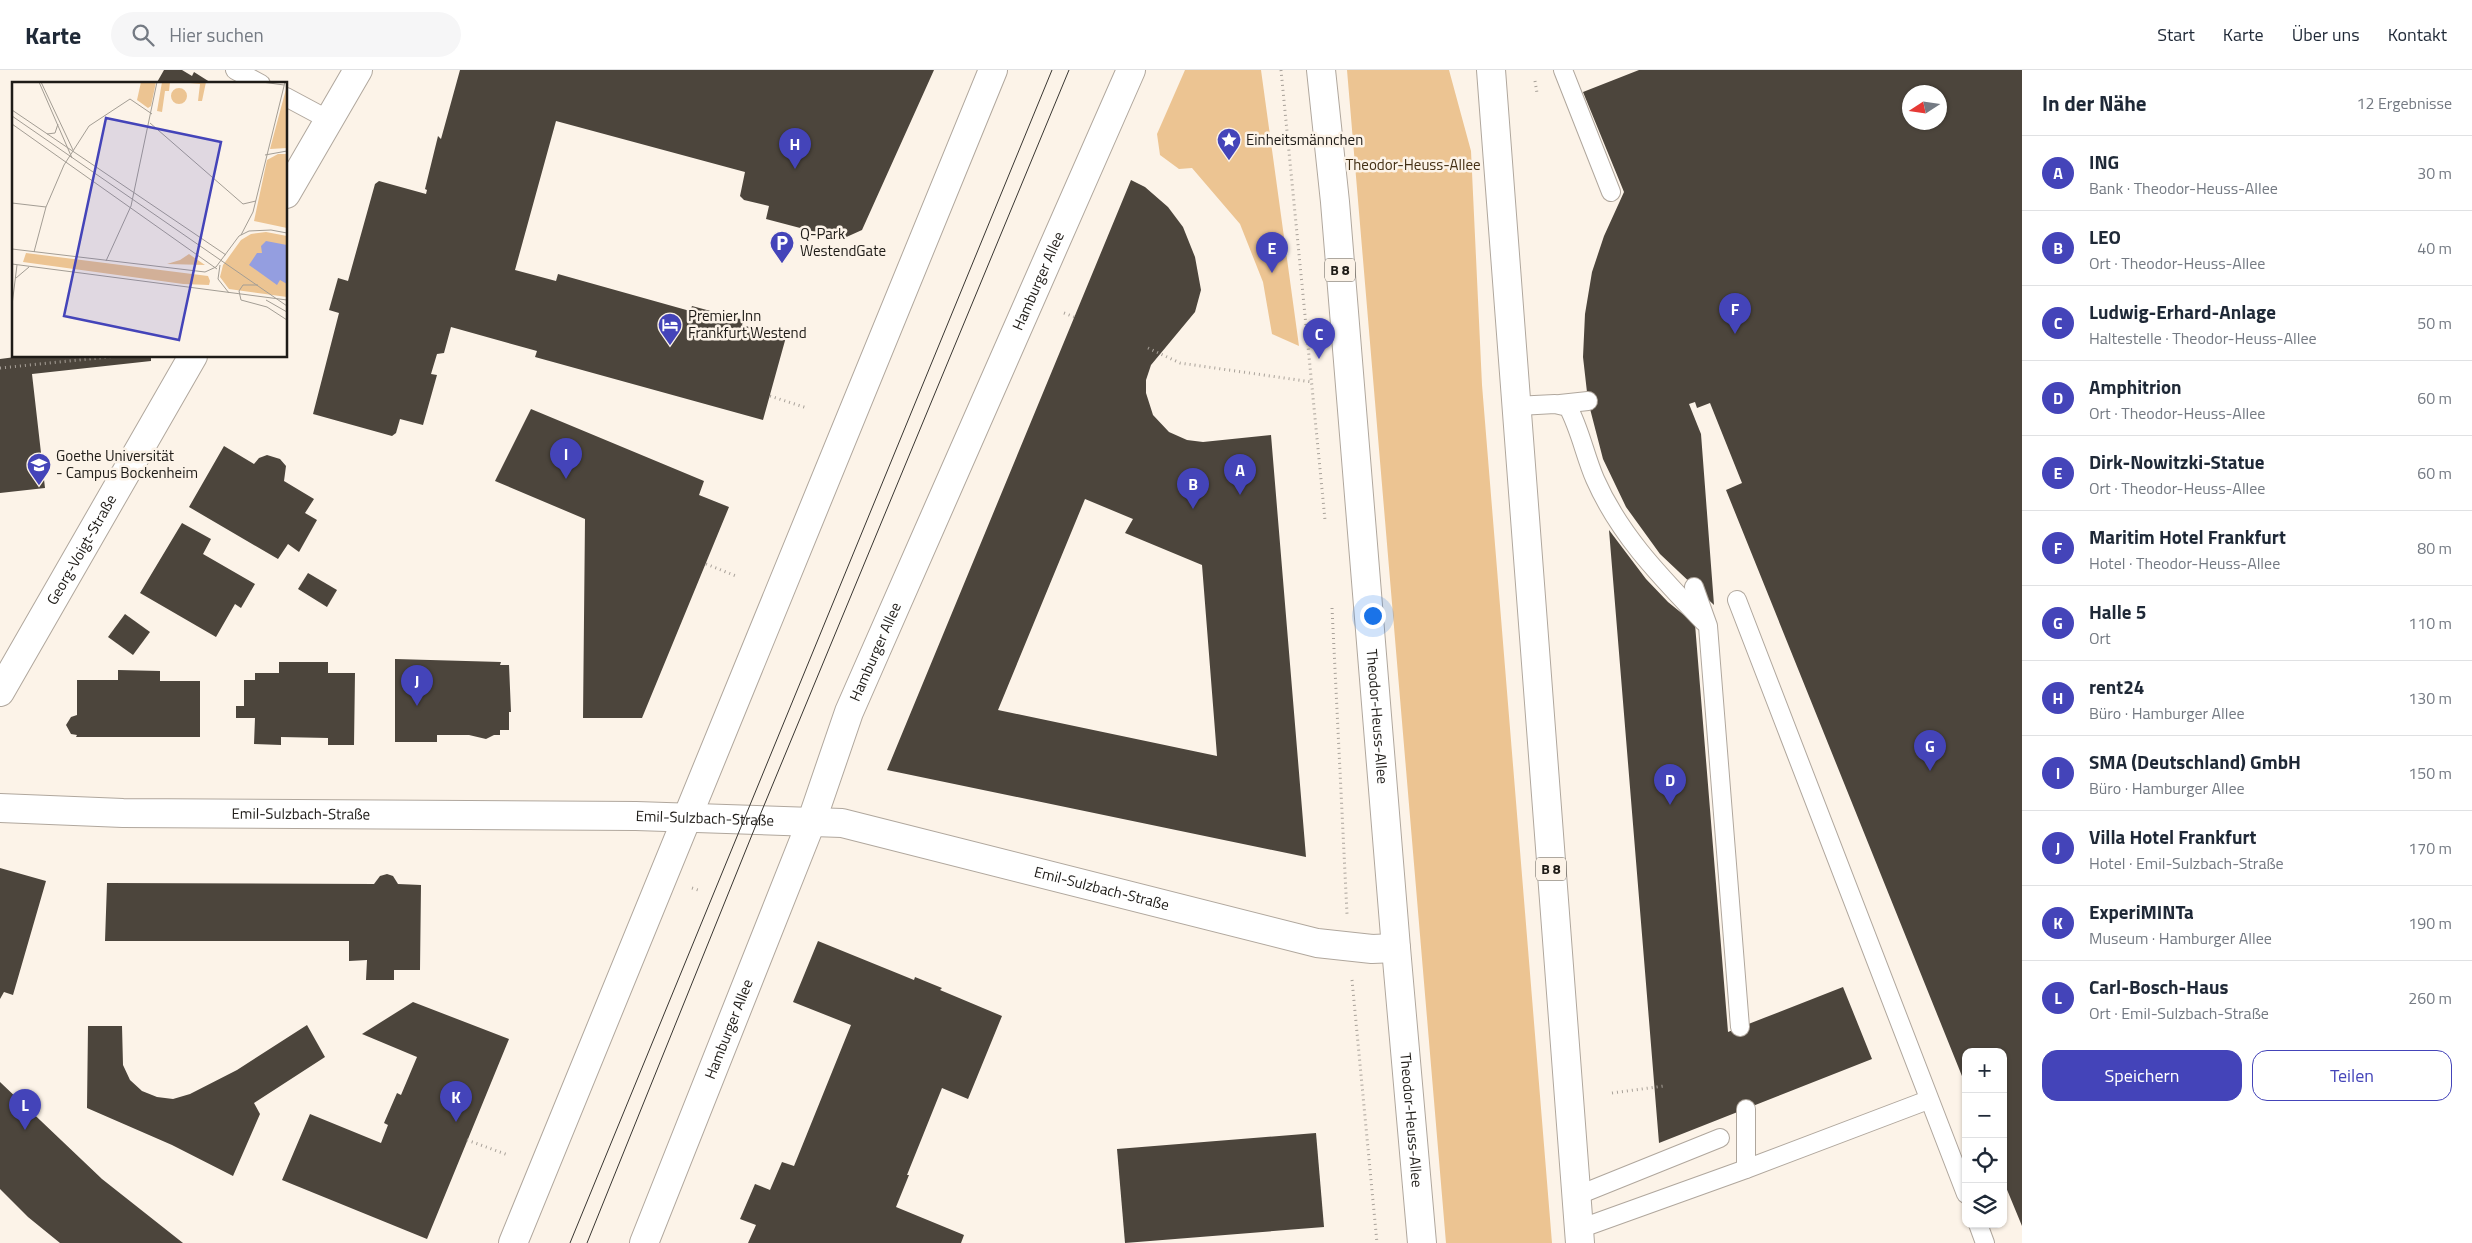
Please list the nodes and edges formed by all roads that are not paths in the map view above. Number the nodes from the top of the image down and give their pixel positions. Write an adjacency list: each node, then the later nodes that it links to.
1 (235, 70): 8 (lane)
2 (358, 70): 10 (street)
3 (993, 70): 22 (street)
4 (1131, 70): 23 (street, Hamburger Allee)
5 (1321, 70): 24 (street, Theodor-Heuss-Allee / B 8)
6 (1491, 70): 16 (street, B 8)
7 (1563, 70): 12 (lane)
8 (256, 82)
9 (288, 98): 10 (lane)
10 (329, 120): 11 (street)
11 (288, 191)
12 (1611, 192)
13 (192, 358): 20 (street, Georg-Voigt-Straße)
14 (1588, 401): 15 (lane)
15 (1560, 404): 16 (lane); 19 (lane)
16 (1517, 406): 31 (street, B 8)
17 (1694, 586): 19 (lane)
18 (1736, 600): 26 (lane)
19 (1708, 626): 25 (lane)
20 (0, 692)
21 (0, 808): 22 (street, Emil-Sulzbach-Straße)
22 (687, 818): 23 (street, Emil-Sulzbach-Straße); 34 (street)
23 (812, 820): 24 (street, Emil-Sulzbach-Straße); 35 (street, Hamburger Allee)
24 (1396, 948): 36 (street, Theodor-Heuss-Allee / B 8)
25 (1740, 1027)
26 (1928, 1100): 29 (lane); 30 (lane)
27 (1746, 1110): 29 (lane)
28 (1720, 1138): 31 (lane)
29 (1746, 1169): 33 (lane)
30 (1962, 1184)
31 (1576, 1196): 33 (street, B 8)
32 (1979, 1228): 37 (lane)
33 (1579, 1236)
34 (513, 1243)
35 (644, 1243)
36 (1422, 1243)
37 (1985, 1243)

